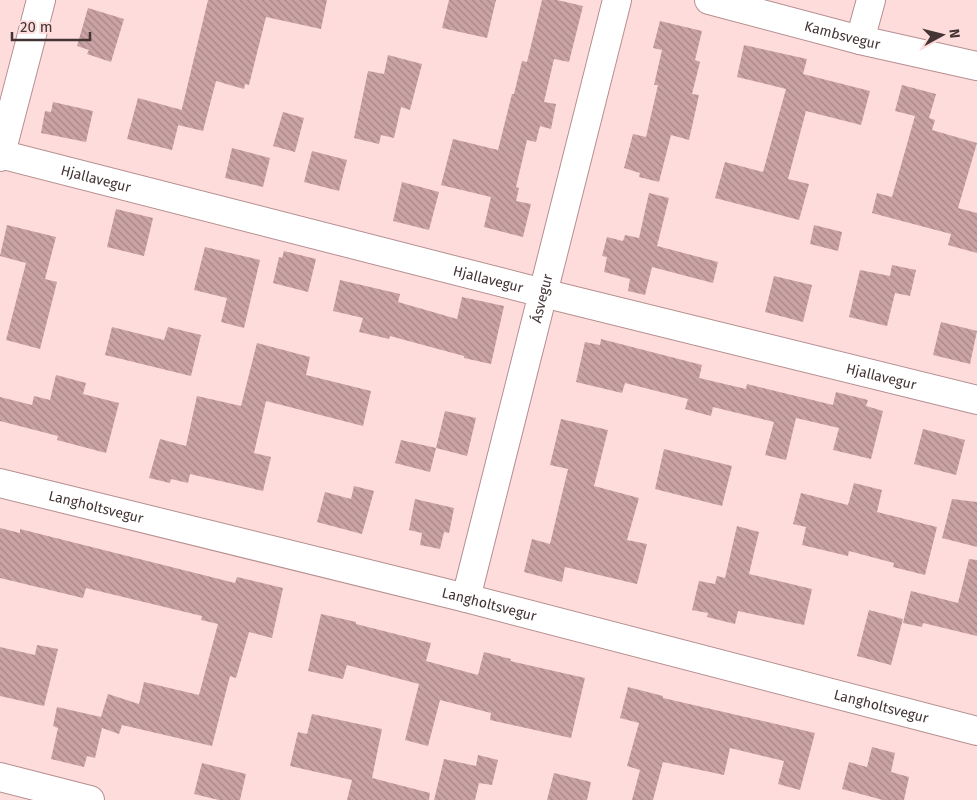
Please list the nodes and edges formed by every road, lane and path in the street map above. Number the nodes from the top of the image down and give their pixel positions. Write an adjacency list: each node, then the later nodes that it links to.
1 (41, 0): 7 (street)
2 (617, 0): 8 (street, Ásvegur)
3 (709, 0): 5 (street, Kambsvegur)
4 (871, 0): 5 (street)
5 (860, 40): 6 (street, Kambsvegur)
6 (977, 66)
7 (0, 155): 8 (street, Hjallavegur)
8 (543, 293): 9 (street, Hjallavegur); 11 (street, Ásvegur)
9 (977, 400)
10 (0, 483): 11 (street, Langholtsvegur)
11 (466, 598): 12 (street, Langholtsvegur)
12 (977, 731)
13 (0, 777): 14 (street)
14 (90, 800)

